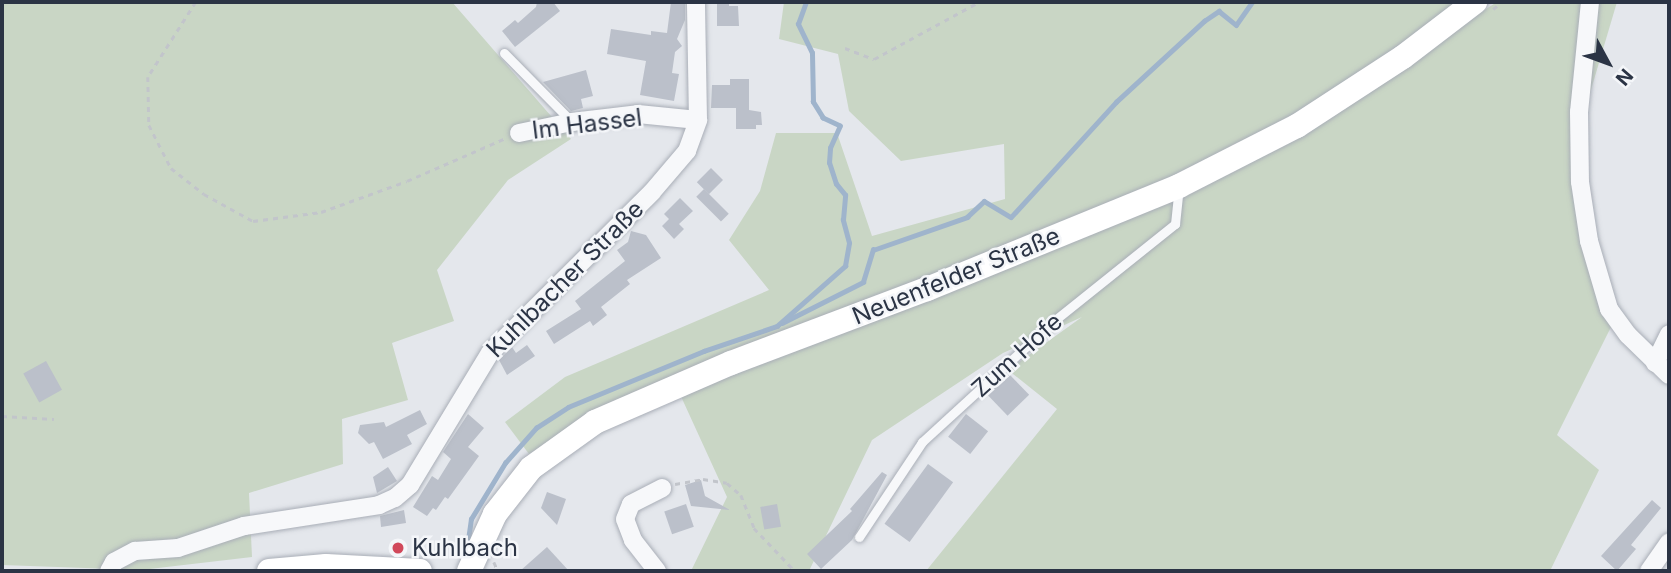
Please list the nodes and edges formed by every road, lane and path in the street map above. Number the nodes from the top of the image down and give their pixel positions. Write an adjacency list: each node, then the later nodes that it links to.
1 (196, 2): 10 (path)
2 (696, 2): 8 (street, Kuhlbacher Straße)
3 (979, 2): 6 (path)
4 (1475, 2): 11 (main road, Neuenfelder Straße)
5 (1590, 2): 13 (street)
6 (845, 48)
7 (504, 53): 9 (lane)
8 (698, 120): 9 (street, Im Hassel); 22 (street, Kuhlbacher Straße)
9 (572, 122): 10 (street, Im Hassel)
10 (519, 133)
11 (1179, 186): 18 (lane, Zum Hofe); 20 (main road, Neuenfelder Straße)
12 (1669, 334): 13 (street)
13 (1654, 363): 14 (street)
14 (1669, 375)
15 (2, 416): 16 (path)
16 (54, 419)
17 (662, 488): 25 (street); 26 (path)
18 (859, 537)
19 (1669, 542): 27 (street)
20 (479, 561): 21 (path); 24 (path)
21 (422, 562): 23 (main road)
22 (109, 571)
23 (269, 571)
24 (498, 571)
25 (657, 571)
26 (795, 571)
27 (1649, 571)

